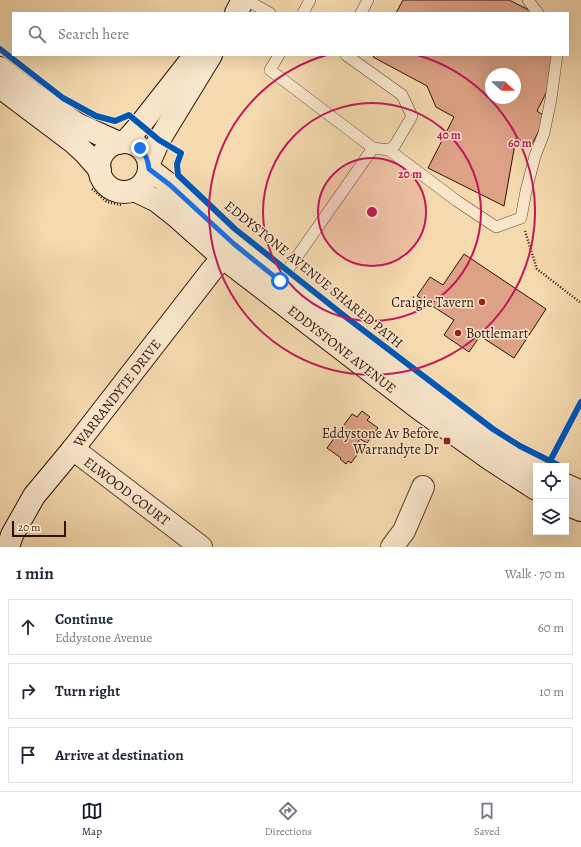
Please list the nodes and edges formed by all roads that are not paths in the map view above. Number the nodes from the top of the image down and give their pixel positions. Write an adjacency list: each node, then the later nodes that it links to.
1 (243, 0): 6 (main road)
2 (246, 0): 7 (lane)
3 (310, 0): 8 (lane)
4 (368, 0): 9 (lane)
5 (528, 0): 10 (lane)
6 (237, 12)
7 (268, 12)
8 (304, 12)
9 (362, 12)
10 (537, 12)
11 (194, 56): 18 (main road)
12 (210, 56): 21 (main road)
13 (278, 56): 19 (lane)
14 (347, 56): 20 (lane)
15 (557, 56): 20 (lane)
16 (0, 68): 18 (main road)
17 (0, 87): 22 (main road)
18 (122, 143): 21 (main road); 22 (main road)
19 (373, 148): 20 (lane); 25 (lane)
20 (389, 150)
21 (149, 166): 23 (main road); 24 (main road, EDDYSTONE AVENUE)
22 (100, 170): 23 (main road)
23 (134, 190): 24 (main road, EDDYSTONE AVENUE)
24 (228, 251): 25 (main road, EDDYSTONE AVENUE); 26 (main road, WARRANDYTE DRIVE); 30 (main road, EDDYSTONE AVENUE)
25 (280, 281): 27 (main road, EDDYSTONE AVENUE)
26 (73, 449): 34 (main road, WARRANDYTE DRIVE); 35 (main road, ELWOOD COURT)
27 (533, 468)
28 (569, 486): 31 (main road)
29 (424, 487): 36 (main road)
30 (533, 487)
31 (581, 492)
32 (569, 505): 33 (main road)
33 (581, 510)
34 (8, 547)
35 (201, 547)
36 (392, 547)

